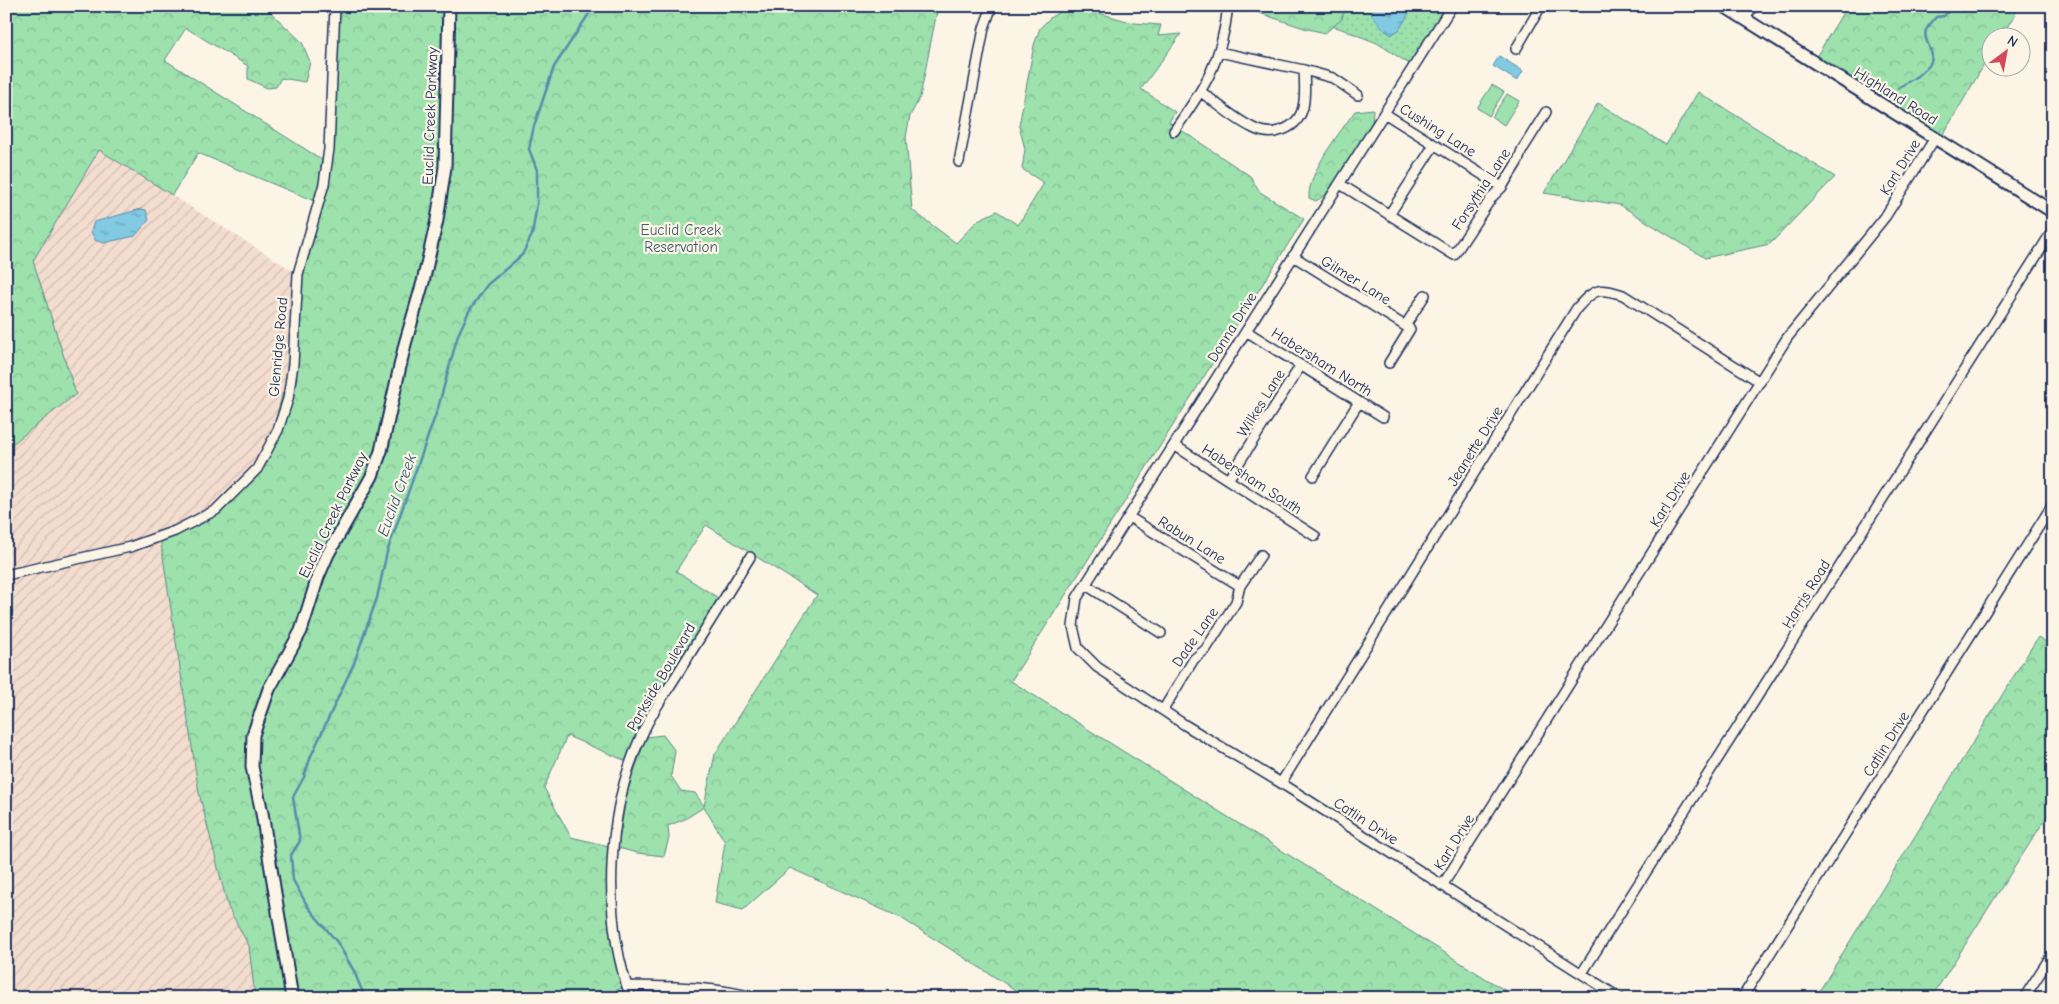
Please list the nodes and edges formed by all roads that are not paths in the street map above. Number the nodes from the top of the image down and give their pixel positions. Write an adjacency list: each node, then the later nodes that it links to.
1 (335, 6): 43 (street, Glenridge Road)
2 (449, 6): 54 (street, Euclid Creek Parkway)
3 (992, 6): 20 (street)
4 (1228, 6): 11 (street)
5 (1452, 6): 15 (street, Donna Drive)
6 (1541, 6): 10 (street)
7 (1724, 6): 9 (street, Highland Road)
8 (1753, 6): 9 (street)
9 (1744, 19): 18 (street, Highland Road)
10 (1516, 49)
11 (1219, 52): 12 (street); 13 (street)
12 (1304, 70): 13 (street); 14 (street)
13 (1201, 92): 17 (street)
14 (1358, 95)
15 (1384, 112): 19 (street, Cushing Lane); 21 (street, Donna Drive)
16 (1546, 112): 22 (street, Forsythia Lane)
17 (1174, 131)
18 (1935, 138): 23 (street, Highland Road); 32 (street, Karl Drive)
19 (1434, 145): 22 (street, Cushing Lane); 24 (street)
20 (959, 162)
21 (1340, 184): 24 (street); 26 (street, Donna Drive)
22 (1502, 187): 24 (street, Forsythia Lane)
23 (2053, 212)
24 (1389, 214)
25 (2053, 230): 52 (street, Harris Road)
26 (1293, 256): 28 (street, Gilmer Lane); 29 (street, Donna Drive)
27 (1425, 295): 28 (street)
28 (1405, 326): 30 (street)
29 (1246, 331): 31 (street, Habersham North); 35 (street, Donna Drive)
30 (1389, 363)
31 (1301, 365): 33 (street, Habersham North); 37 (street, Wilkes Lane)
32 (1760, 382): 49 (street, Jeanette Drive); 50 (street, Karl Drive)
33 (1359, 402): 34 (street, Habersham North); 36 (street)
34 (1383, 417)
35 (1174, 445): 37 (street, Habersham South); 39 (street, Donna Drive)
36 (1313, 476)
37 (1228, 480): 40 (street, Habersham South)
38 (2053, 504): 58 (street, Catlin Drive)
39 (1129, 517): 44 (street, Donna Drive); 45 (street, Rabun Lane)
40 (1315, 536)
41 (1261, 555): 45 (street, Dade Lane)
42 (750, 557): 53 (street, Parkside Boulevard)
43 (6, 576)
44 (1086, 585): 46 (street); 47 (street, Donna Drive)
45 (1240, 586): 48 (street, Dade Lane)
46 (1161, 633)
47 (1096, 667): 48 (street, Catlin Drive)
48 (1163, 710): 49 (street, Catlin Drive)
49 (1281, 783): 50 (street, Catlin Drive)
50 (1442, 886): 52 (street, Catlin Drive)
51 (2053, 953): 59 (street)
52 (1582, 974): 57 (street, Catlin Drive)
53 (627, 986): 55 (street, Parkside Boulevard); 56 (street)
54 (292, 998)
55 (631, 998)
56 (756, 998)
57 (1620, 998)
58 (1742, 998)
59 (2024, 998)

